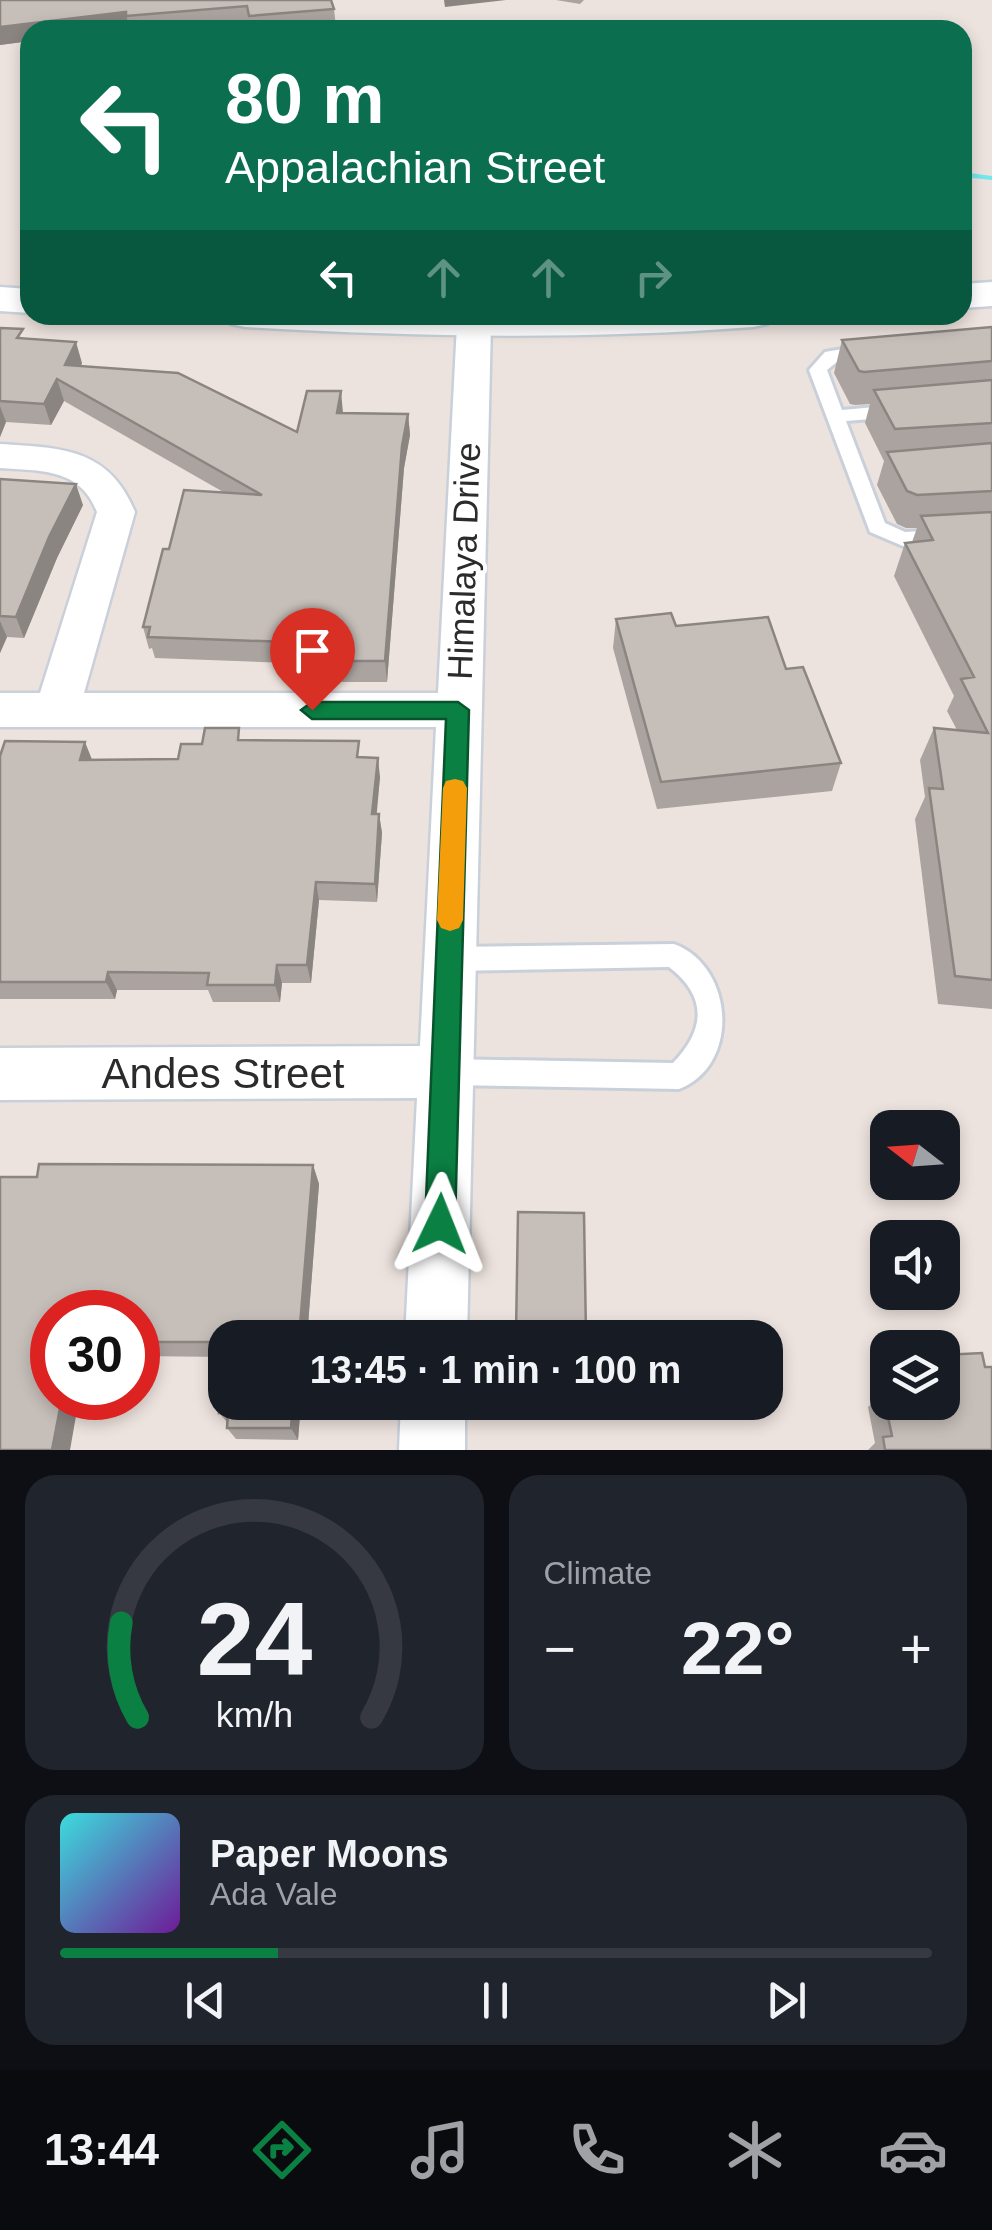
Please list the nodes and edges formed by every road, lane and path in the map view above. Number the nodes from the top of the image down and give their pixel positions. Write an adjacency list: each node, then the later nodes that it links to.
1 (474, 325): 8 (street, Himalaya Drive)
2 (883, 349): 4 (lane)
3 (913, 409): 4 (lane)
4 (834, 416): 6 (lane)
5 (0, 456): 9 (street)
6 (992, 534)
7 (0, 710): 9 (street)
8 (458, 710): 9 (street); 10 (street, Himalaya Drive)
9 (57, 711)
10 (449, 959): 11 (street, Himalaya Drive); 11 (lane)
11 (446, 1072): 12 (street, Andes Street); 13 (street, Himalaya Drive)
12 (0, 1074)
13 (437, 1320)
14 (433, 1420): 15 (street)
15 (432, 1450)

